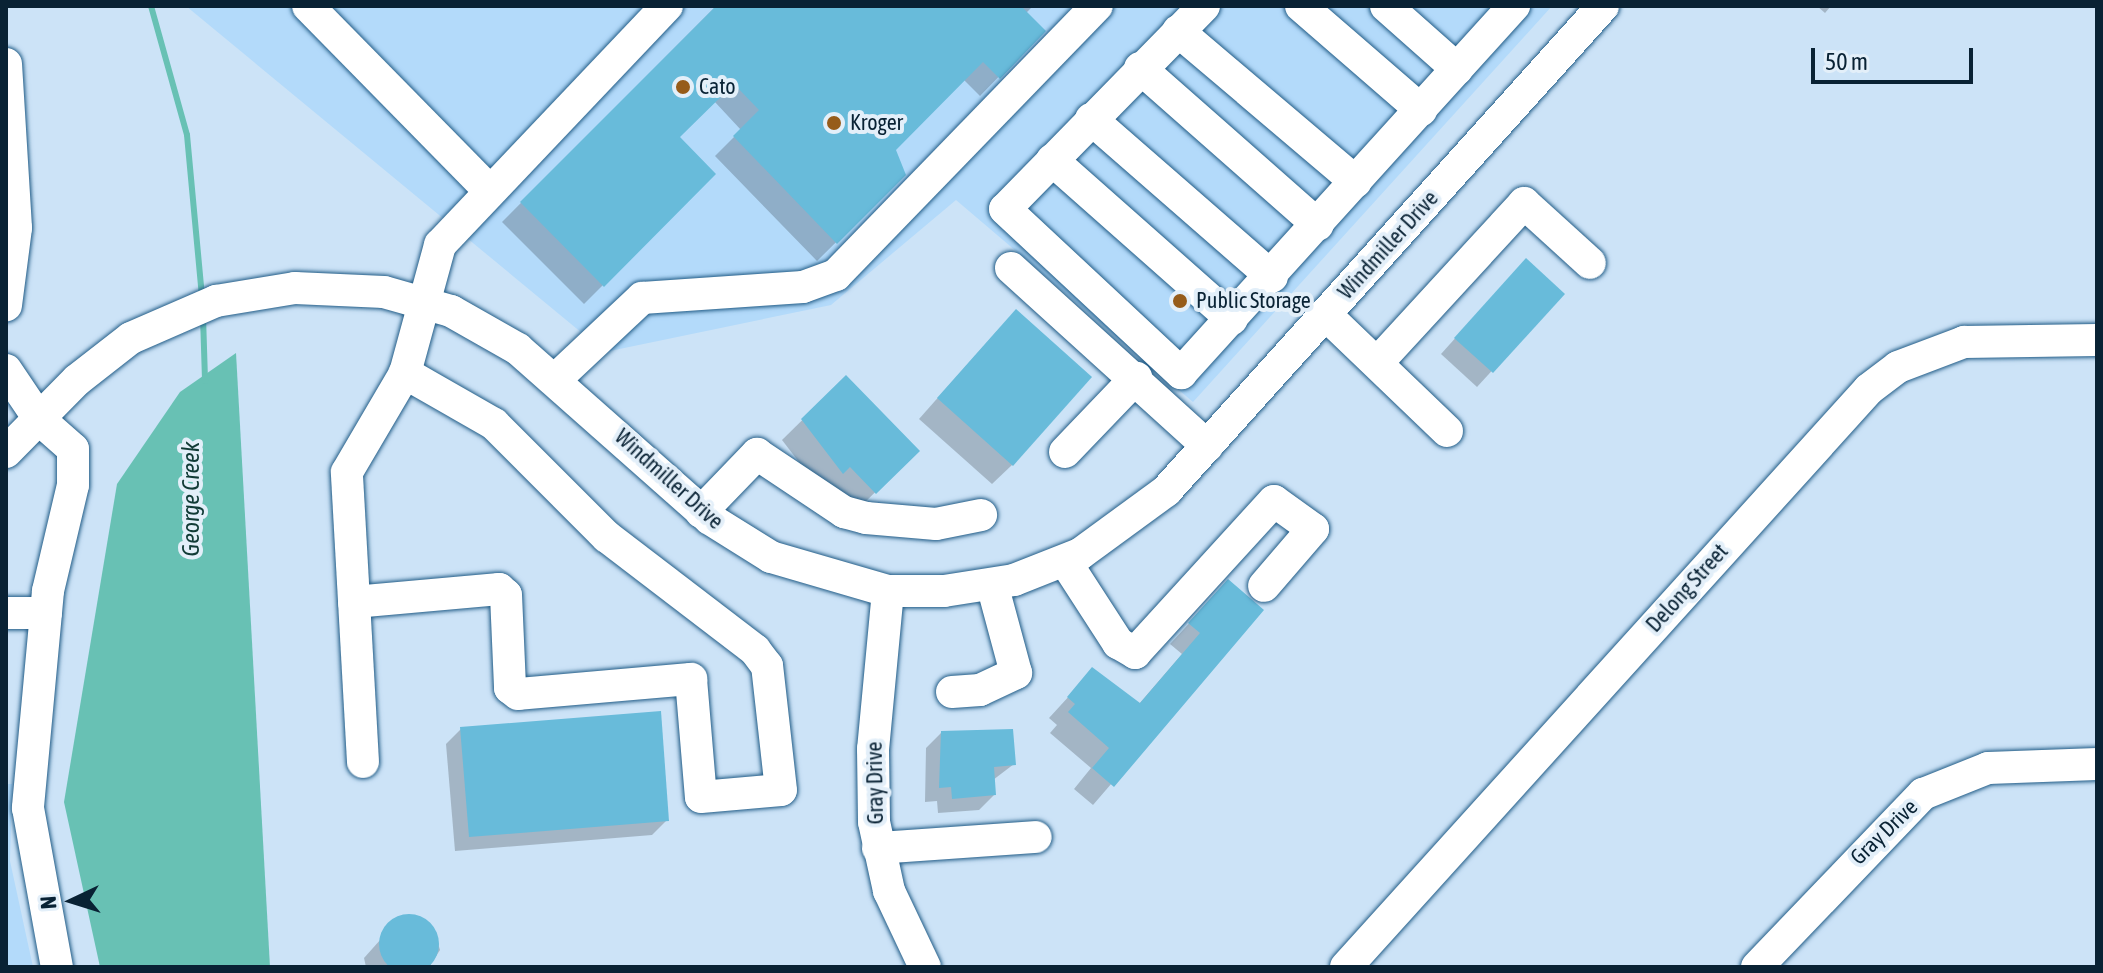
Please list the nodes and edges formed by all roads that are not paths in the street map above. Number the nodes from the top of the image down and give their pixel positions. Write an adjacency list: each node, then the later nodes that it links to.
1 (308, 6): 18 (street)
2 (667, 6): 18 (street)
3 (1097, 6): 31 (street)
4 (1204, 6): 9 (street)
5 (1301, 6): 13 (street)
6 (1386, 6): 12 (street)
7 (1603, 6): 25 (street, Windmiller Drive)
8 (1503, 10): 12 (street)
9 (1178, 31): 11 (street); 17 (street)
10 (6, 64): 15 (street)
11 (1140, 68): 14 (street); 19 (street)
12 (1457, 69): 13 (street)
13 (1421, 110): 17 (street)
14 (1091, 119): 16 (street); 22 (street)
15 (10, 135): 24 (street)
16 (1052, 160): 26 (street); 26 (street)
17 (1356, 182): 19 (street)
18 (488, 189): 23 (street)
19 (1318, 225): 22 (street)
20 (1590, 263): 28 (street)
21 (1011, 268): 32 (street)
22 (1272, 277): 26 (street)
23 (426, 304): 30 (street); 31 (street, Windmiller Drive); 33 (street, Windmiller Drive)
24 (6, 305)
25 (1325, 314): 28 (street); 35 (street, Windmiller Drive)
26 (1232, 319)
27 (2097, 340): 55 (street, Delong Street)
28 (1378, 362): 34 (street)
29 (6, 370): 33 (street)
30 (405, 373): 44 (street); 44 (street)
31 (557, 378): 38 (street, Windmiller Drive)
32 (1136, 378): 35 (street); 37 (street)
33 (39, 419): 36 (street, Windmiller Drive); 46 (street)
34 (1447, 431)
35 (1207, 446): 40 (street, Windmiller Drive)
36 (6, 452)
37 (1065, 452)
38 (701, 512): 39 (street); 43 (street, Windmiller Drive)
39 (981, 515)
40 (1065, 561): 41 (street, Windmiller Drive); 42 (street)
41 (992, 584): 43 (street, Windmiller Drive); 47 (street)
42 (1264, 586)
43 (888, 591): 52 (street, Gray Drive)
44 (354, 602): 48 (street)
45 (6, 613): 46 (street)
46 (46, 613): 50 (street)
47 (952, 692)
48 (363, 762)
49 (2097, 764): 56 (street, Gray Drive)
50 (17, 809): 53 (street)
51 (1036, 837): 52 (street)
52 (878, 848): 54 (street, Gray Drive)
53 (57, 967)
54 (925, 967)
55 (1346, 967)
56 (1757, 967)

